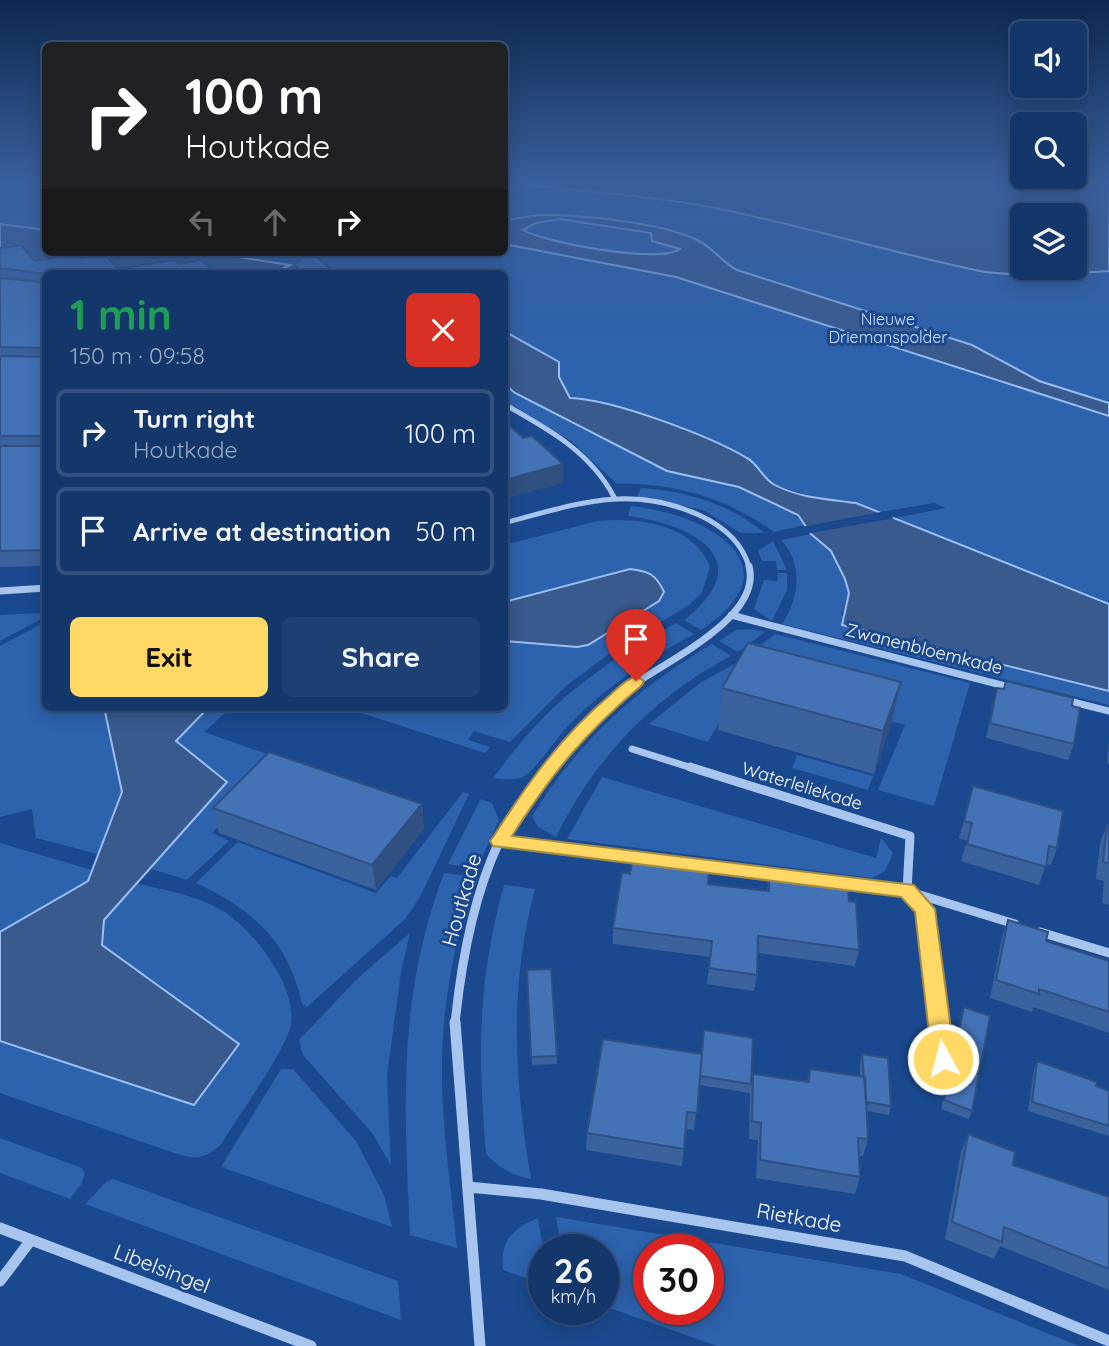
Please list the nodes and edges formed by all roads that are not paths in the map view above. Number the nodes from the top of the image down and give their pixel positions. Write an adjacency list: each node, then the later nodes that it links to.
1 (508, 407): 2 (street)
2 (614, 497): 3 (street, Houtkade); 6 (street, Houtkade)
3 (508, 522)
4 (42, 589): 5 (street)
5 (0, 591)
6 (731, 615): 7 (street, Zwanenbloemkade); 11 (street, Houtkade)
7 (1029, 691)
8 (1055, 698): 9 (street)
9 (1109, 711)
10 (632, 749): 12 (street, Waterleliekade)
11 (499, 841): 12 (street); 17 (street, Houtkade)
12 (907, 891): 13 (street); 16 (street)
13 (1021, 926)
14 (1033, 930): 15 (street)
15 (1109, 953)
16 (943, 1059)
17 (468, 1187): 21 (street, Rietkade); 23 (street, Houtkade)
18 (0, 1228): 19 (street, Libelsingel)
19 (31, 1240): 20 (street); 22 (street, Libelsingel)
20 (0, 1282)
21 (1109, 1340)
22 (311, 1346)
23 (480, 1346)

